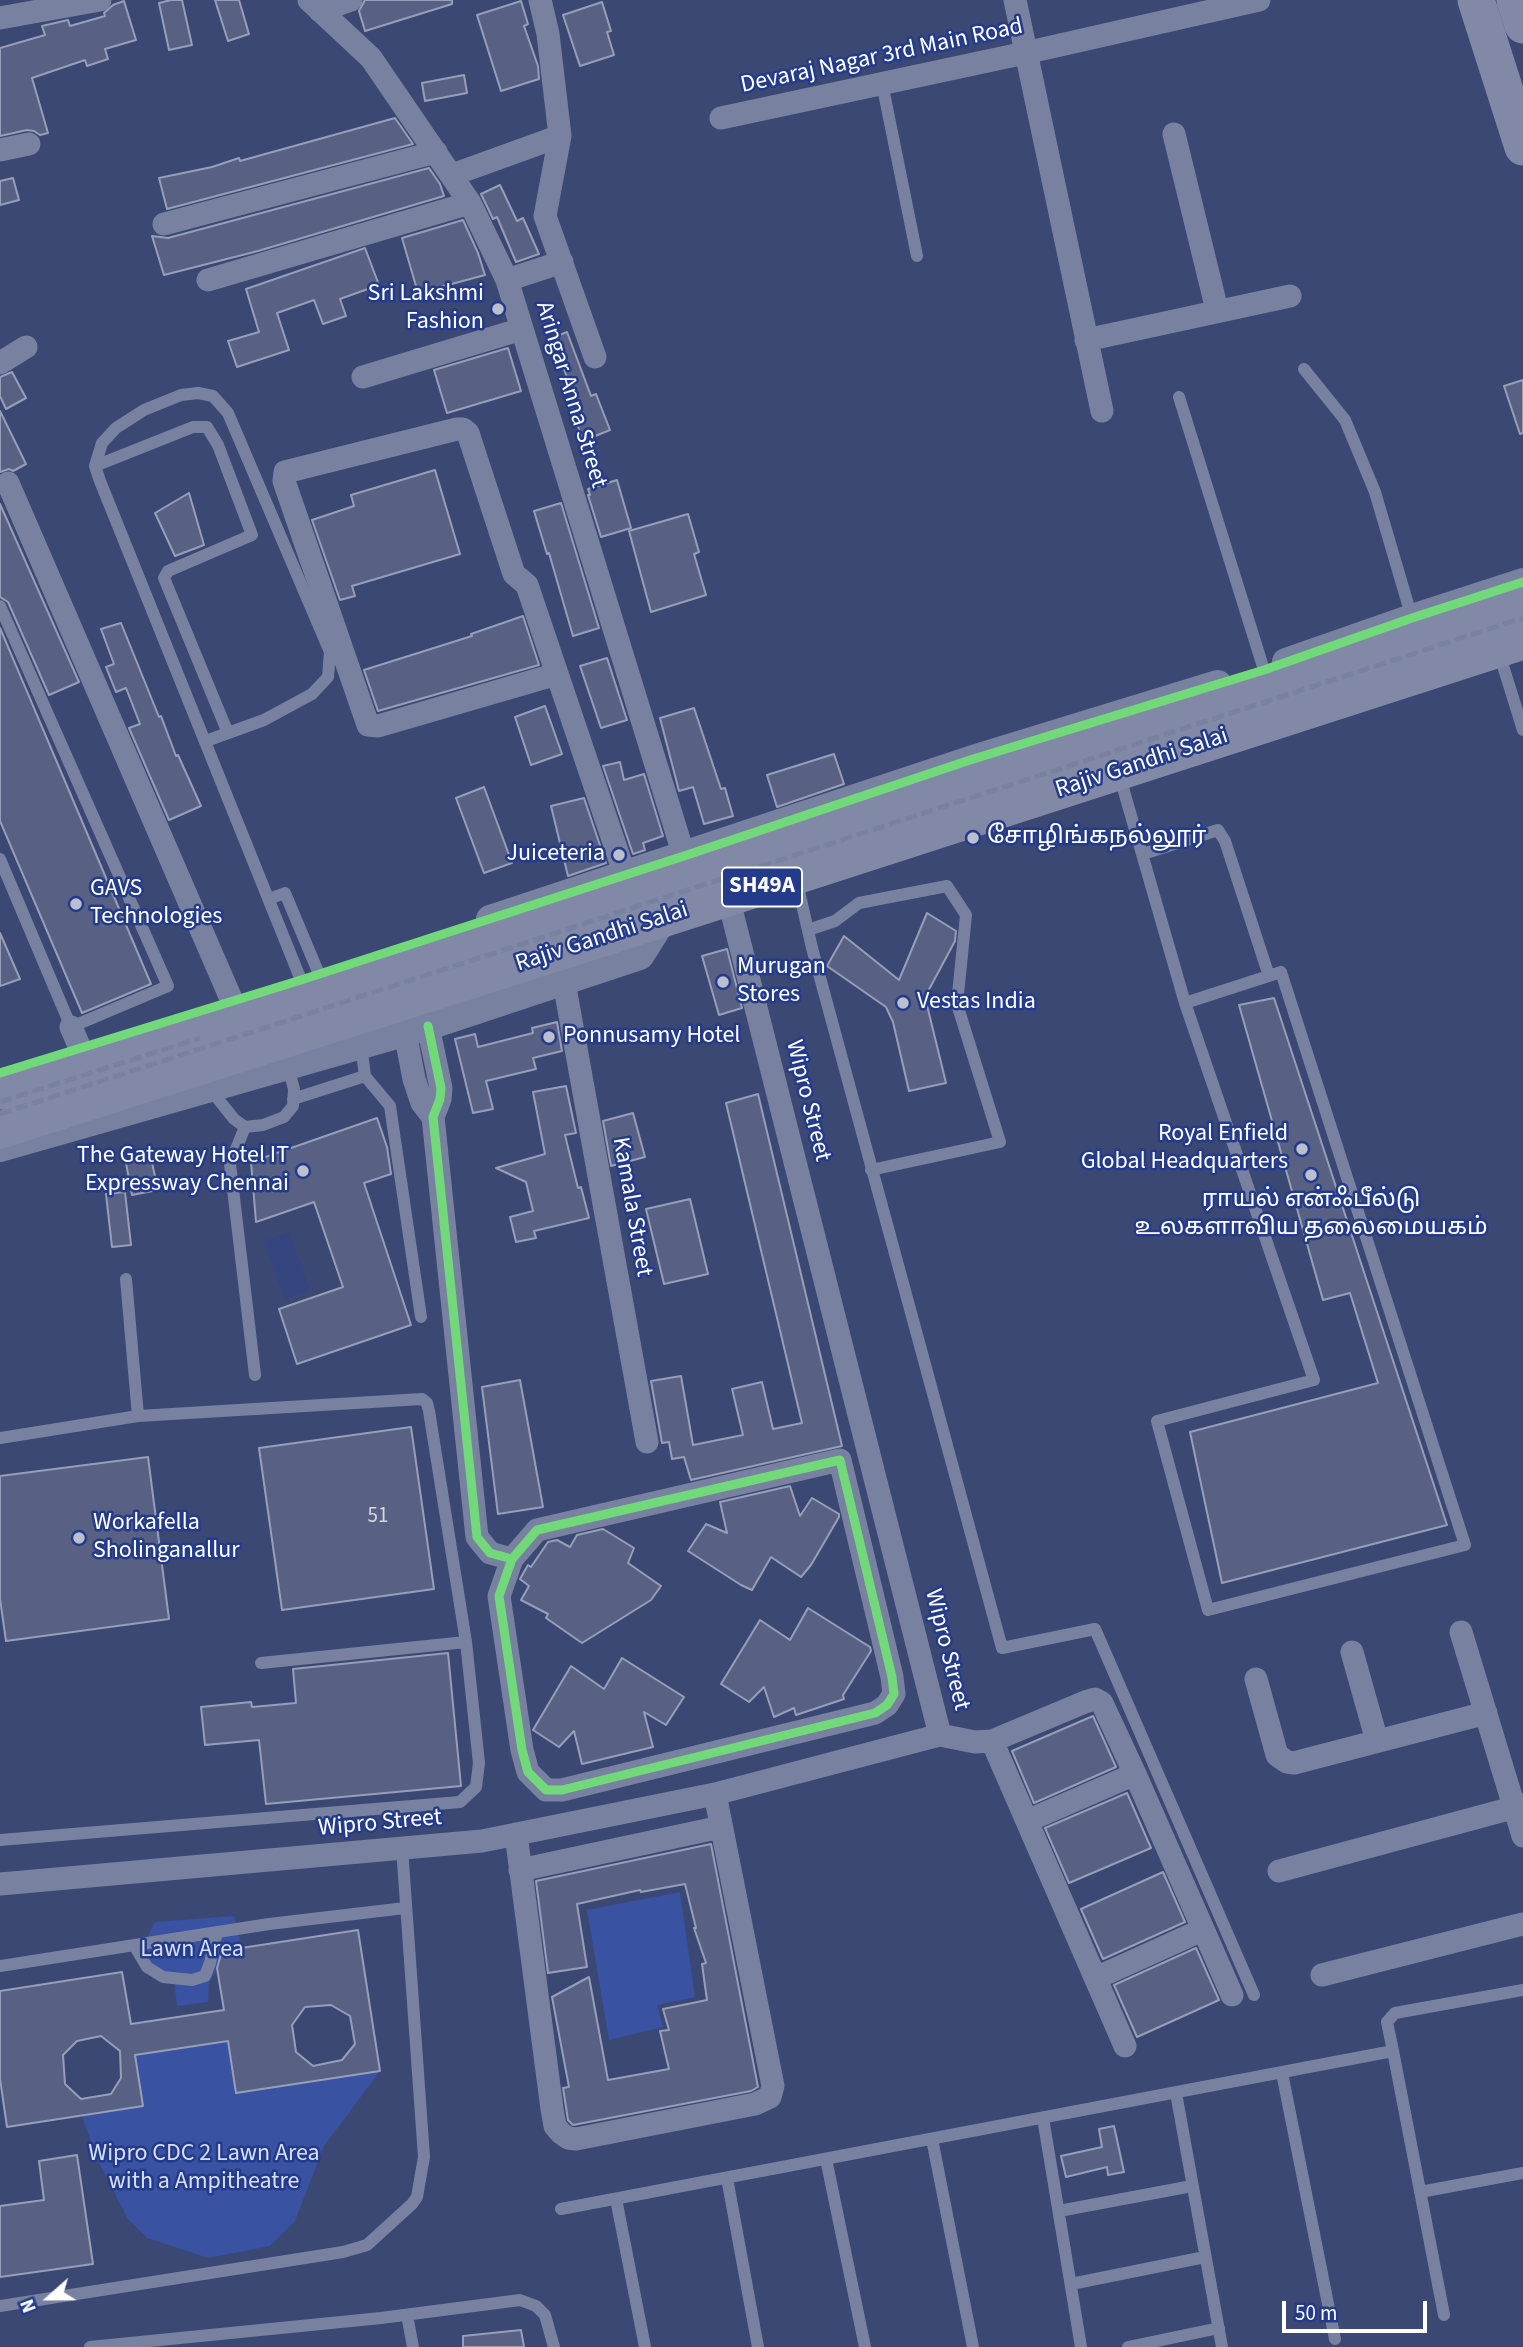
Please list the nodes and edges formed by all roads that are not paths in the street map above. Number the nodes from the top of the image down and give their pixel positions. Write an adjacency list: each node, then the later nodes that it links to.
1 (100, 0): 9 (street)
2 (351, 0): 8 (street)
3 (540, 0): 15 (street)
4 (1015, 0): 11 (street)
5 (1258, 0): 11 (street, Devaraj Nagar 3rd Main Road)
6 (1476, 0): 17 (main road)
7 (1515, 0): 10 (main road)
8 (314, 5): 19 (street, Aringar Anna Street)
9 (0, 18)
10 (1523, 25)
11 (1025, 53): 12 (street, Devaraj Nagar 3rd Main Road); 30 (street)
12 (881, 83): 13 (street, Devaraj Nagar 3rd Main Road); 23 (lane)
13 (721, 118)
14 (1174, 134): 28 (street)
15 (560, 136): 20 (street); 24 (street)
16 (29, 144): 18 (street)
17 (1523, 147)
18 (0, 150)
19 (436, 152): 20 (street, Aringar Anna Street); 22 (street)
20 (452, 175): 21 (street, Aringar Anna Street)
21 (470, 203): 25 (street); 26 (street, Aringar Anna Street)
22 (164, 224)
23 (917, 256)
24 (562, 262): 26 (street); 32 (street)
25 (208, 280)
26 (508, 280): 29 (street, Aringar Anna Street)
27 (1290, 296): 28 (street)
28 (1217, 310): 30 (street)
29 (522, 329): 35 (street); 52 (street, Aringar Anna Street)
30 (1086, 340): 37 (street)
31 (26, 346): 33 (street)
32 (595, 357)
33 (0, 363)
34 (1304, 369): 43 (lane)
35 (363, 377)
36 (1179, 397): 45 (lane)
37 (1102, 411)
38 (95, 466): 48 (lane); 48 (lane); 49 (lane)
39 (8, 483): 64 (street)
40 (1523, 582): 43 (street)
41 (1523, 603): 64 (main road, Rajiv Gandhi Salai / SH49A)
42 (0, 606): 66 (lane)
43 (1412, 618): 45 (street)
44 (1511, 645): 47 (lane); 50 (main road, Rajiv Gandhi Salai / SH49A)
45 (1264, 670): 52 (street)
46 (557, 674): 46 (street); 54 (street)
47 (1523, 730)
48 (228, 733): 49 (lane)
49 (206, 741): 57 (lane)
50 (1118, 771): 51 (lane); 55 (main road, Rajiv Gandhi Salai / SH49A)
51 (1143, 854): 60 (lane); 63 (lane)
52 (684, 856): 54 (street)
53 (0, 859): 66 (lane)
54 (625, 875): 61 (street)
55 (796, 876): 56 (main road, Rajiv Gandhi Salai / SH49A); 59 (lane)
56 (728, 897): 58 (main road, Rajiv Gandhi Salai / SH49A); 86 (street, Wipro Street)
57 (268, 899): 61 (lane); 61 (lane)
58 (664, 918): 62 (street); 64 (main road, Rajiv Gandhi Salai / SH49A)
59 (808, 930): 79 (lane); 79 (lane)
60 (1269, 976): 63 (lane); 63 (lane)
61 (310, 977): 64 (street)
62 (564, 982): 65 (street); 85 (street, Kamala Street)
63 (1185, 1003)
64 (245, 1015): 66 (street); 67 (main road, Rajiv Gandhi Salai / SH49A); 71 (main road, Rajiv Gandhi Salai / SH49A)
65 (416, 1029): 68 (street); 88 (street)
66 (76, 1038): 70 (street)
67 (158, 1041): 71 (main road); 74 (main road, Rajiv Gandhi Salai / SH49A)
68 (361, 1044): 69 (street); 72 (lane)
69 (288, 1067): 73 (street); 75 (lane)
70 (0, 1073)
71 (170, 1076): 77 (main road, Rajiv Gandhi Salai / SH49A)
72 (365, 1076): 75 (lane); 81 (lane)
73 (210, 1090): 76 (lane); 78 (street)
74 (0, 1091)
75 (293, 1099): 76 (lane)
76 (245, 1127): 82 (lane)
77 (0, 1130)
78 (0, 1149)
79 (871, 1170): 119 (lane)
80 (126, 1279): 83 (lane)
81 (421, 1317)
82 (255, 1375)
83 (138, 1416): 84 (lane); 90 (lane)
84 (0, 1437)
85 (648, 1442)
86 (869, 1452): 87 (street); 95 (street, Wipro Street)
87 (840, 1460): 88 (street); 88 (street)
88 (512, 1559)
89 (1461, 1632): 94 (street)
90 (466, 1642): 92 (lane); 105 (lane)
91 (1352, 1652): 97 (street)
92 (261, 1663)
93 (1256, 1679): 97 (street)
94 (1486, 1713): 97 (street); 100 (street)
95 (940, 1735): 96 (street); 99 (street, Wipro Street)
96 (992, 1741): 98 (street); 101 (street)
97 (1377, 1741)
98 (1135, 1774): 101 (street); 112 (street)
99 (715, 1794): 102 (street); 103 (street, Wipro Street)
100 (1519, 1806): 104 (street); 108 (street)
101 (1027, 1821): 117 (street)
102 (721, 1827): 107 (street); 107 (street)
103 (516, 1834): 106 (street, Wipro Street); 107 (street)
104 (1523, 1836)
105 (0, 1840)
106 (401, 1848): 109 (street, Wipro Street); 110 (lane)
107 (520, 1870)
108 (1279, 1871)
109 (0, 1884)
110 (405, 1908): 113 (lane); 136 (lane)
111 (1523, 1924): 116 (street)
112 (1202, 1930): 117 (street); 119 (street)
113 (216, 1932): 114 (lane); 114 (lane)
114 (134, 1945): 115 (lane)
115 (0, 1966)
116 (1322, 1975)
117 (1096, 1978): 120 (street)
118 (1523, 1990): 121 (lane)
119 (1243, 1995)
120 (1125, 2046)
121 (1394, 2052): 122 (lane); 130 (lane)
122 (1282, 2073): 123 (lane); 140 (lane)
123 (1175, 2093): 124 (lane); 129 (lane)
124 (1043, 2118): 125 (lane); 133 (lane)
125 (932, 2139): 126 (lane); 148 (lane)
126 (826, 2159): 128 (lane); 147 (lane)
127 (1523, 2173): 130 (lane)
128 (727, 2178): 131 (lane); 146 (lane)
129 (1192, 2186): 133 (lane); 134 (lane)
130 (1420, 2192): 138 (lane)
131 (616, 2199): 132 (lane); 145 (lane)
132 (561, 2209)
133 (1059, 2211): 135 (lane)
134 (1205, 2257): 135 (lane); 139 (lane)
135 (1071, 2284): 149 (lane)
136 (0, 2306)
137 (407, 2315): 141 (lane); 143 (lane); 144 (lane)
138 (1444, 2315)
139 (1219, 2328): 150 (lane); 151 (lane)
140 (1335, 2339)
141 (145, 2344): 142 (lane)
142 (90, 2347)
143 (413, 2347)
144 (554, 2347)
145 (645, 2347)
146 (758, 2347)
147 (865, 2347)
148 (973, 2347)
149 (1082, 2347)
150 (1128, 2347)
151 (1222, 2347)

